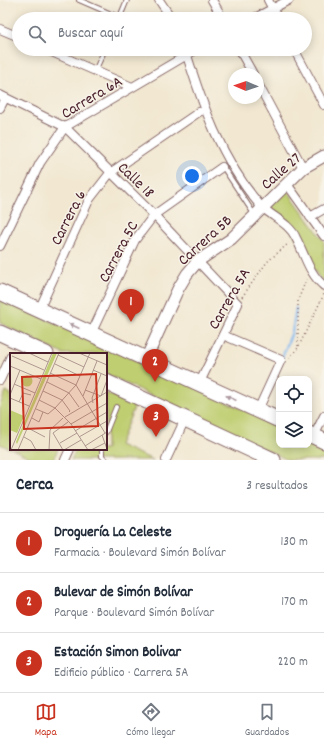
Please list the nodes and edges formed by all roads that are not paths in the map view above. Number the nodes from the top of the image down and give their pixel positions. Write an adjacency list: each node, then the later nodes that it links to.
1 (79, 0): 8 (lane)
2 (127, 0): 9 (lane)
3 (159, 0): 10 (street)
4 (212, 0): 11 (street)
5 (268, 0): 7 (street)
6 (289, 0): 7 (street)
7 (273, 9): 12 (street); 13 (street)
8 (106, 12)
9 (123, 12)
10 (167, 12)
11 (219, 12)
12 (267, 12)
13 (274, 12)
14 (0, 29): 15 (street)
15 (12, 34)
16 (61, 56): 23 (street)
17 (102, 56): 23 (lane)
18 (179, 56): 24 (street, Carrera 6A)
19 (186, 56): 36 (street)
20 (243, 56): 22 (street)
21 (298, 56): 27 (street)
22 (250, 68)
23 (95, 71): 24 (street)
24 (132, 87): 30 (street, Carrera 6A)
25 (264, 95): 33 (street)
26 (3, 97): 28 (street); 30 (street, Calle 18)
27 (324, 105)
28 (0, 108)
29 (198, 112): 34 (street, Carrera 6)
30 (65, 127): 34 (street, Calle 18); 41 (street, Carrera 6A)
31 (324, 156): 33 (street, Calle 27)
32 (222, 166): 36 (lane); 38 (street, Carrera 5C)
33 (303, 168): 35 (street, Calle 27)
34 (110, 173): 38 (street, Calle 18); 46 (street, Carrera 6)
35 (287, 184): 36 (street, Calle 27); 39 (street)
36 (261, 209): 42 (street, Carrera 5B); 43 (street)
37 (324, 210): 39 (street)
38 (154, 215): 42 (street, Calle 18); 48 (street, Carrera 5C)
39 (310, 217): 40 (street)
40 (324, 236)
41 (0, 246)
42 (198, 261): 45 (street, Calle 18); 53 (street, Carrera 5B)
43 (324, 286)
44 (0, 292): 46 (highway)
45 (238, 304): 49 (street, Carrera 5A)
46 (39, 310): 48 (highway, one-way to 46)
47 (0, 333): 50 (highway)
48 (91, 334): 53 (highway)
49 (223, 335): 56 (street, Carrera 5A); 58 (street)
50 (14, 350): 51 (highway)
51 (38, 353)
52 (10, 359): 54 (street)
53 (146, 359): 56 (highway)
54 (0, 380)
55 (107, 382): 60 (highway)
56 (199, 384): 58 (highway, one-way to 56)
57 (116, 407): 62 (lane)
58 (258, 410): 61 (highway)
59 (324, 416): 63 (street)
60 (185, 419): 68 (street); 69 (highway)
61 (276, 419)
62 (107, 430)
63 (316, 437)
64 (70, 450): 66 (street)
65 (102, 450): 67 (lane)
66 (65, 460)
67 (106, 460)
68 (166, 460)
69 (273, 460)

